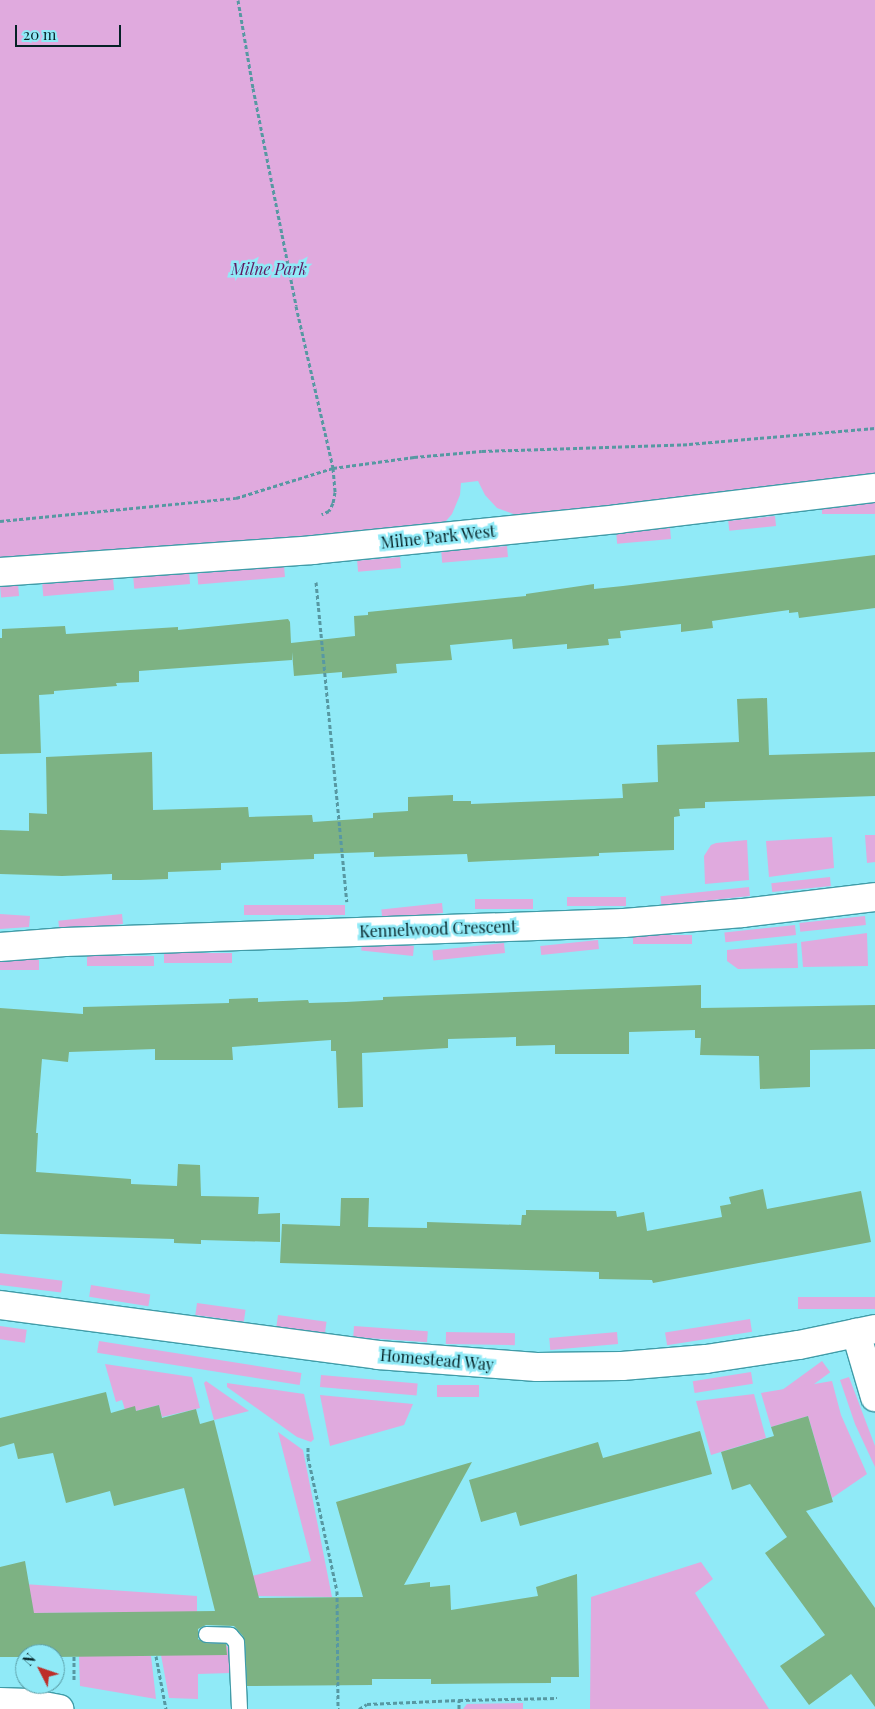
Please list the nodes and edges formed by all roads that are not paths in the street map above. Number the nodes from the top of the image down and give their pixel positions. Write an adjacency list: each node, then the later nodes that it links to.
1 (875, 488): 2 (street, Milne Park West)
2 (0, 572)
3 (875, 897): 4 (street, Kennelwood Crescent)
4 (0, 947)
5 (0, 1305): 6 (street, Homestead Way)
6 (865, 1331): 7 (street)
7 (875, 1397)
8 (206, 1634): 11 (lane)
9 (0, 1702): 10 (street)
10 (59, 1709)
11 (239, 1709)

